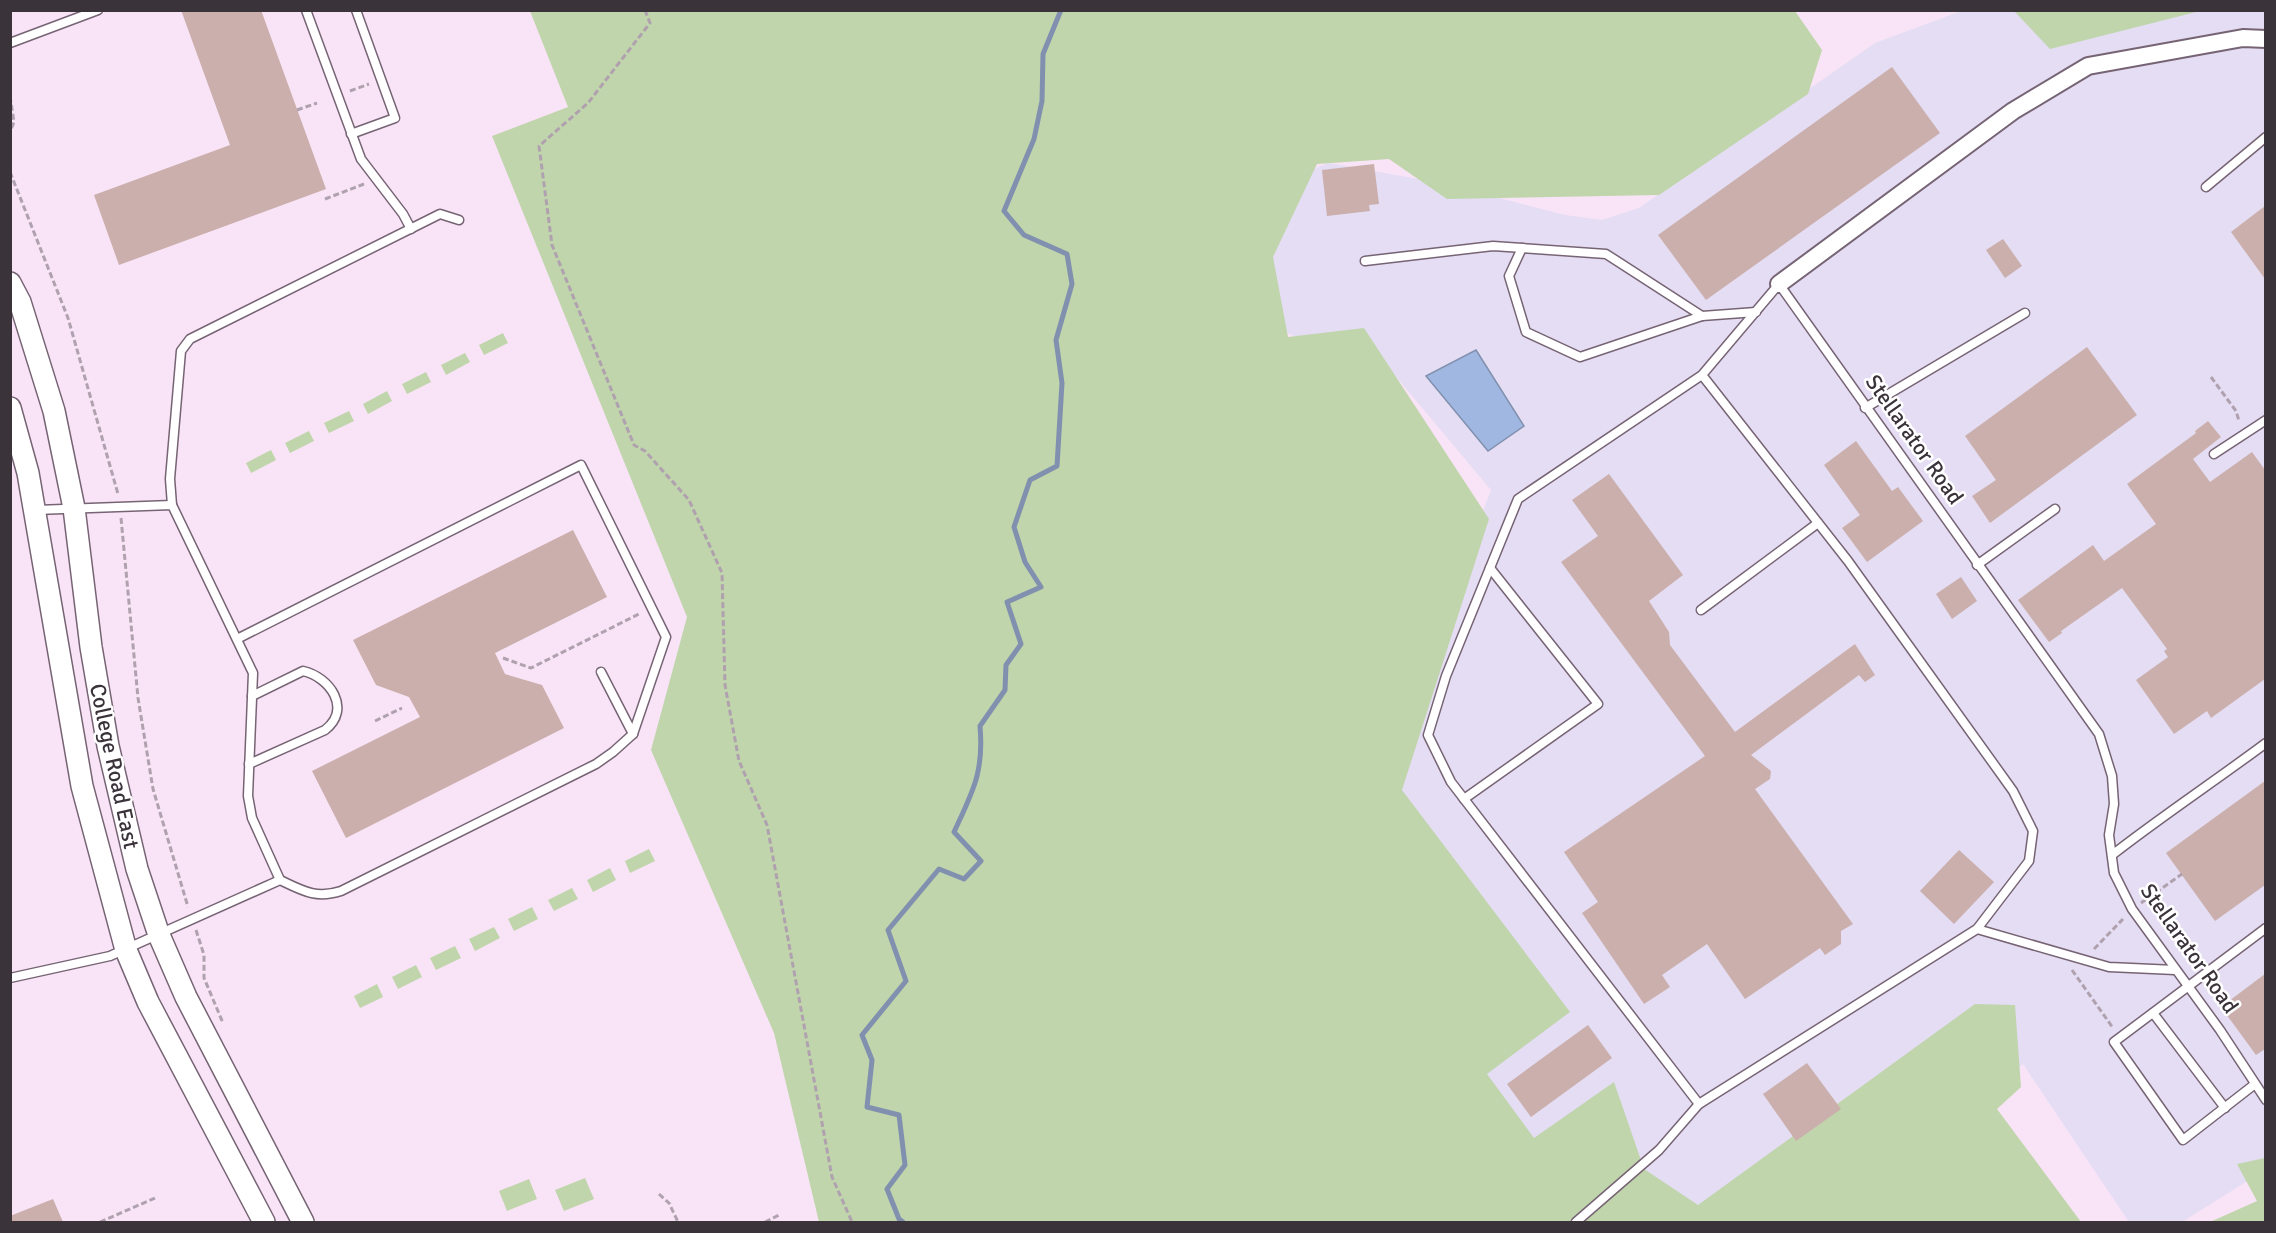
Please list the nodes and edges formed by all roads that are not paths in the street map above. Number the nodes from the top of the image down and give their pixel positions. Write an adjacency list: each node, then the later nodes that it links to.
1 (98, 10): 5 (lane)
2 (306, 10): 6 (lane)
3 (356, 10): 6 (lane)
4 (2265, 39): 14 (street)
5 (10, 43)
6 (351, 134): 10 (lane)
7 (2265, 137): 8 (lane)
8 (2206, 187)
9 (459, 220): 10 (lane)
10 (411, 229): 23 (lane)
11 (1522, 248): 12 (lane); 17 (lane); 17 (lane)
12 (1365, 261)
13 (10, 283): 24 (street, College Road East)
14 (1779, 284): 15 (lane); 20 (lane, Stellarator Road)
15 (1756, 312): 17 (lane); 18 (lane)
16 (2025, 313): 20 (lane)
17 (1702, 316)
18 (1702, 375): 27 (lane); 29 (lane)
19 (10, 408): 26 (street, College Road East)
20 (1865, 408): 28 (lane, Stellarator Road)
21 (2265, 420): 22 (lane)
22 (2214, 454)
23 (172, 505): 24 (lane); 31 (lane)
24 (74, 508): 26 (lane); 42 (street, College Road East)
25 (2055, 509): 28 (lane)
26 (34, 510): 43 (street, College Road East)
27 (1818, 523): 30 (lane); 41 (lane)
28 (1977, 565): 38 (lane, Stellarator Road)
29 (1490, 568): 37 (lane); 37 (lane)
30 (1701, 610)
31 (237, 639): 33 (lane); 34 (lane)
32 (601, 672): 34 (lane)
33 (252, 696): 36 (lane); 36 (lane)
34 (633, 734): 39 (lane)
35 (2265, 743): 38 (lane)
36 (249, 764): 39 (lane)
37 (1464, 799): 50 (lane)
38 (2112, 855): 44 (lane, Stellarator Road)
39 (280, 880): 42 (lane)
40 (2265, 928): 46 (lane)
41 (1977, 929): 44 (lane); 50 (lane)
42 (159, 935): 43 (lane); 53 (street, College Road East)
43 (126, 950): 45 (lane); 52 (street, College Road East)
44 (2175, 970): 46 (lane, Stellarator Road)
45 (10, 978)
46 (2187, 986): 47 (lane); 48 (lane, Stellarator Road)
47 (2153, 1013): 51 (lane); 51 (lane)
48 (2255, 1084): 49 (lane, Stellarator Road); 51 (lane)
49 (2265, 1100)
50 (1699, 1104): 54 (lane)
51 (2225, 1108)
52 (264, 1222)
53 (303, 1222)
54 (1576, 1222)

